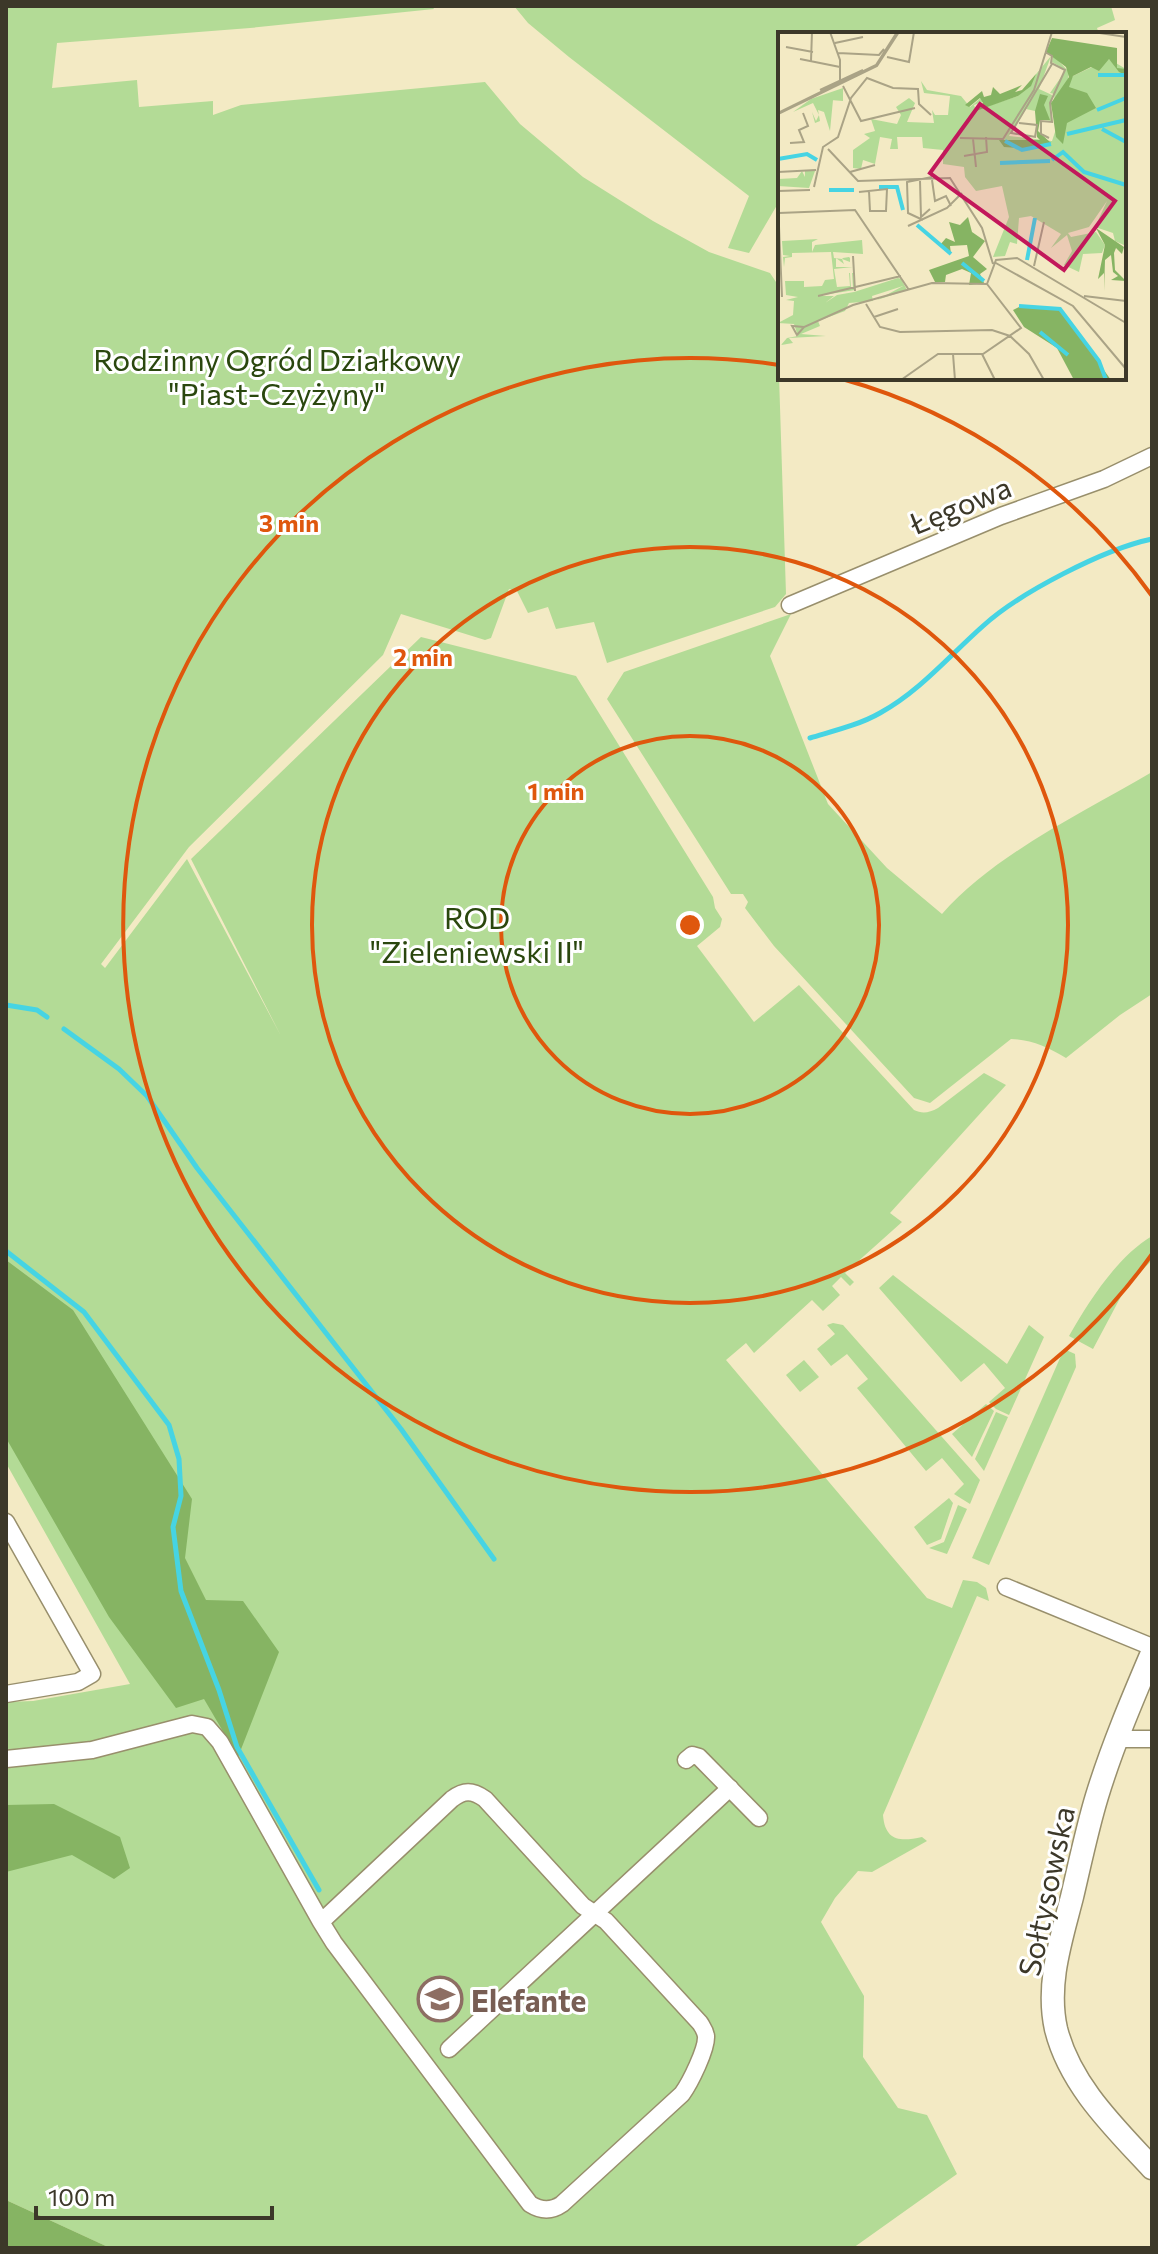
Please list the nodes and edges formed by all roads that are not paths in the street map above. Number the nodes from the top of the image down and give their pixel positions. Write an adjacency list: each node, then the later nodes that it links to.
1 (1152, 456): 2 (street, Łęgowa)
2 (790, 605)
3 (6, 1523): 7 (street)
4 (1006, 1587): 5 (street)
5 (1152, 1647)
6 (1152, 1653): 8 (street, Sołtysowska)
7 (6, 1694)
8 (1117, 1739): 9 (street); 17 (street, Sołtysowska)
9 (1152, 1739)
10 (6, 1759): 15 (street)
11 (686, 1760): 12 (street)
12 (730, 1788): 13 (street); 14 (street)
13 (759, 1818)
14 (595, 1914): 15 (street); 15 (street); 16 (street)
15 (321, 1922)
16 (449, 2049)
17 (1152, 2168)

